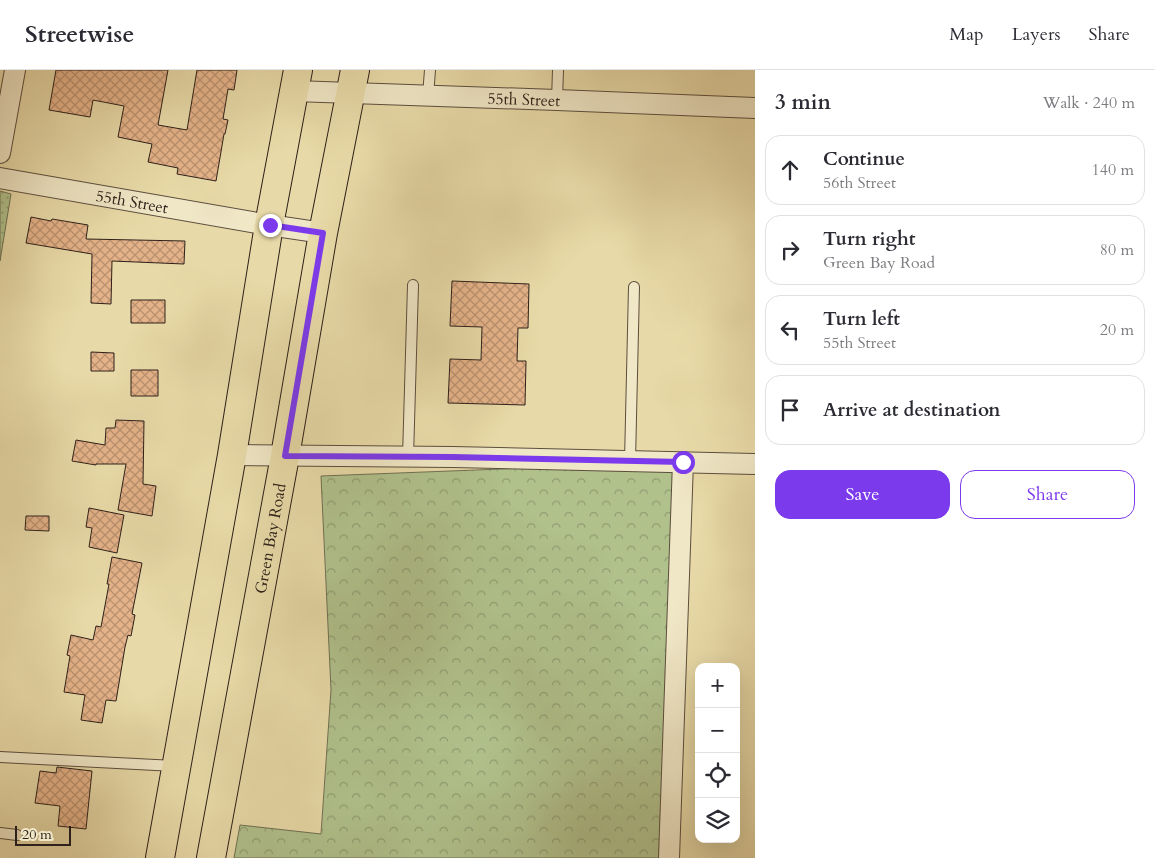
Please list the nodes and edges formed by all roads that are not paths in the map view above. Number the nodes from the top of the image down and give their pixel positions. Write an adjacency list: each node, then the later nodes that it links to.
1 (15, 70): 9 (street)
2 (430, 70): 6 (lane)
3 (558, 70): 7 (lane)
4 (296, 81): 5 (street, 55th Street); 11 (main road)
5 (353, 81): 6 (street, 55th Street); 12 (main road, Green Bay Road)
6 (428, 96): 7 (street, 55th Street)
7 (558, 100): 8 (street, 55th Street)
8 (755, 108)
9 (0, 153)
10 (0, 178): 11 (street, 55th Street)
11 (270, 225): 12 (street, 55th Street); 15 (main road)
12 (323, 233): 16 (main road, Green Bay Road)
13 (413, 285): 17 (lane)
14 (634, 287): 18 (lane)
15 (232, 455): 16 (street); 22 (main road)
16 (285, 456): 17 (street); 26 (main road, Green Bay Road)
17 (408, 457): 18 (street)
18 (630, 461): 19 (street)
19 (683, 462): 20 (street); 27 (street)
20 (755, 464)
21 (0, 758): 22 (lane)
22 (176, 766): 25 (main road)
23 (0, 833): 24 (lane)
24 (17, 835)
25 (160, 858)
26 (211, 858)
27 (669, 858)

